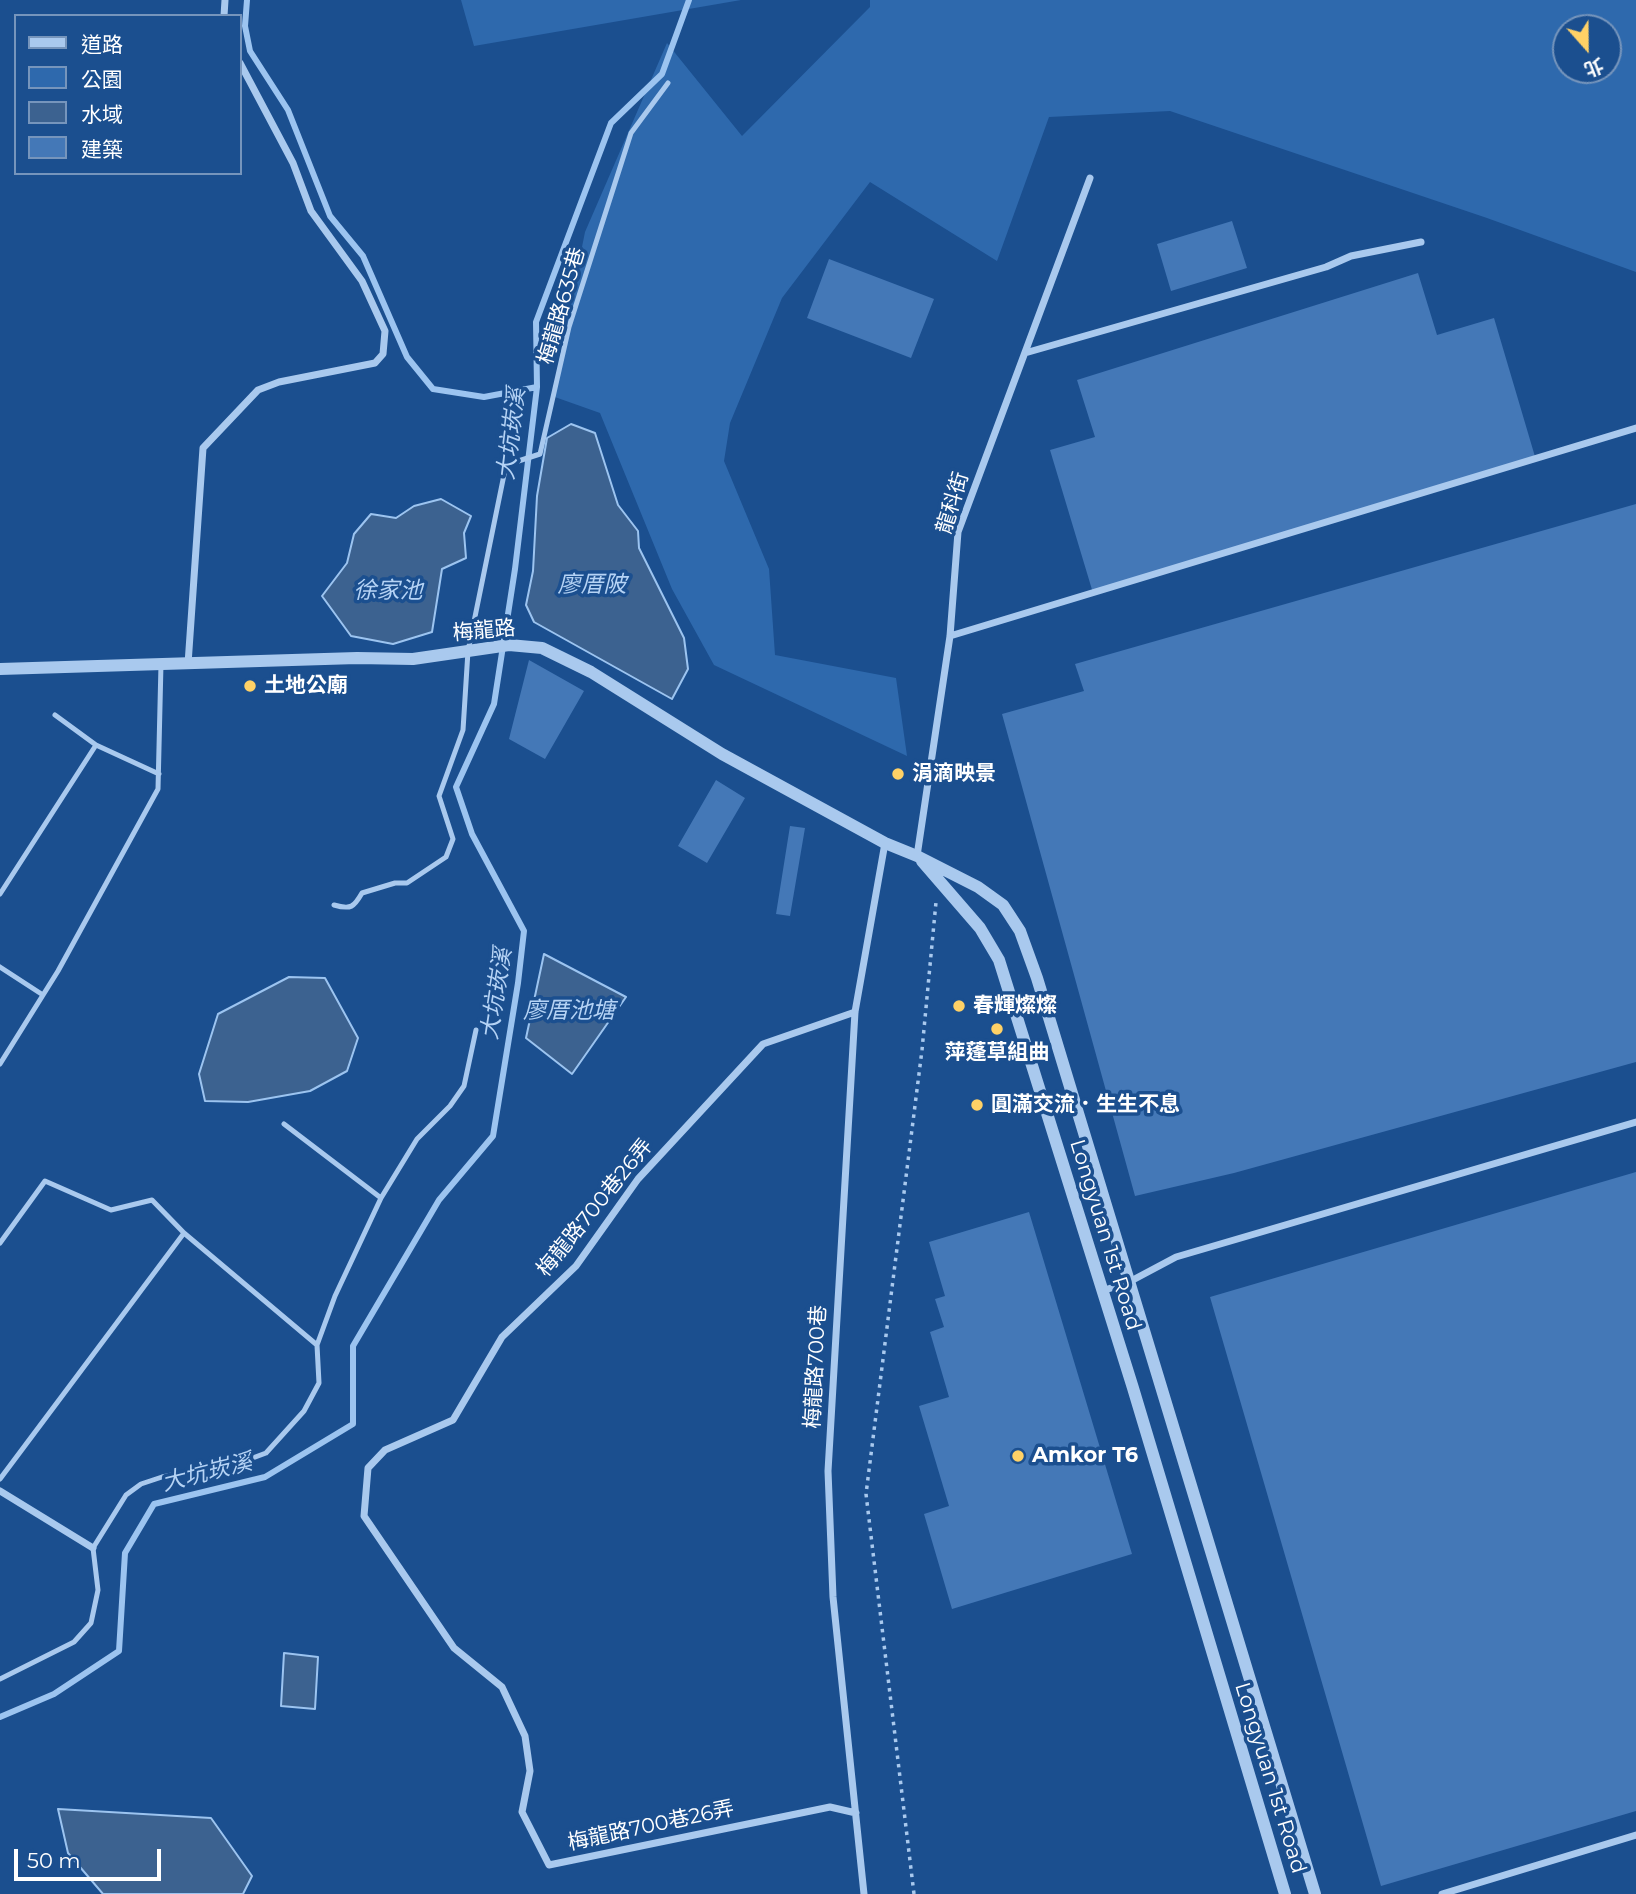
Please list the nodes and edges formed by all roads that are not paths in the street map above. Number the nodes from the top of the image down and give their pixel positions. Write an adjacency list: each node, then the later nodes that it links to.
1 (242, 67): 10 (street)
2 (668, 83): 8 (lane, 梅龍路635巷)
3 (1090, 178): 5 (street, 龍科街)
4 (1421, 242): 5 (street)
5 (1025, 354): 7 (street, 龍科街)
6 (1636, 428): 7 (street)
7 (950, 636): 16 (street, 龍科街)
8 (468, 651): 10 (street, 梅龍路); 15 (street, 梅龍路); 18 (lane, 梅龍路635巷)
9 (161, 664): 10 (street, 梅龍路); 11 (street, 梅龍路); 14 (lane)
10 (188, 664)
11 (0, 669)
12 (55, 715): 13 (lane)
13 (96, 745): 14 (lane); 17 (lane)
14 (159, 774): 20 (lane)
15 (885, 843): 16 (street, 梅龍路); 21 (street, 梅龍路700巷)
16 (917, 856): 30 (street, Longyuan 1st Road); 31 (street, Longyuan 1st Road)
17 (0, 894)
18 (334, 905)
19 (0, 967): 20 (lane)
20 (43, 995): 23 (lane)
21 (855, 1012): 37 (street, 梅龍路700巷); 37 (street, 梅龍路700巷26弄)
22 (476, 1030): 27 (lane)
23 (3, 1055): 24 (lane)
24 (0, 1064)
25 (1636, 1122): 30 (street)
26 (284, 1124): 27 (lane)
27 (381, 1198): 32 (lane)
28 (184, 1233): 29 (lane); 32 (lane); 33 (lane)
29 (0, 1243)
30 (1129, 1282): 31 (street); 41 (street, Longyuan 1st Road)
31 (1102, 1291): 40 (street, Longyuan 1st Road)
32 (317, 1345): 35 (lane)
33 (0, 1479)
34 (0, 1491): 35 (street)
35 (93, 1548): 36 (lane)
36 (0, 1679)
37 (856, 1813): 39 (street, 梅龍路700巷)
38 (1636, 1835): 42 (street)
39 (864, 1894)
40 (1285, 1894)
41 (1315, 1894)
42 (1443, 1894)

